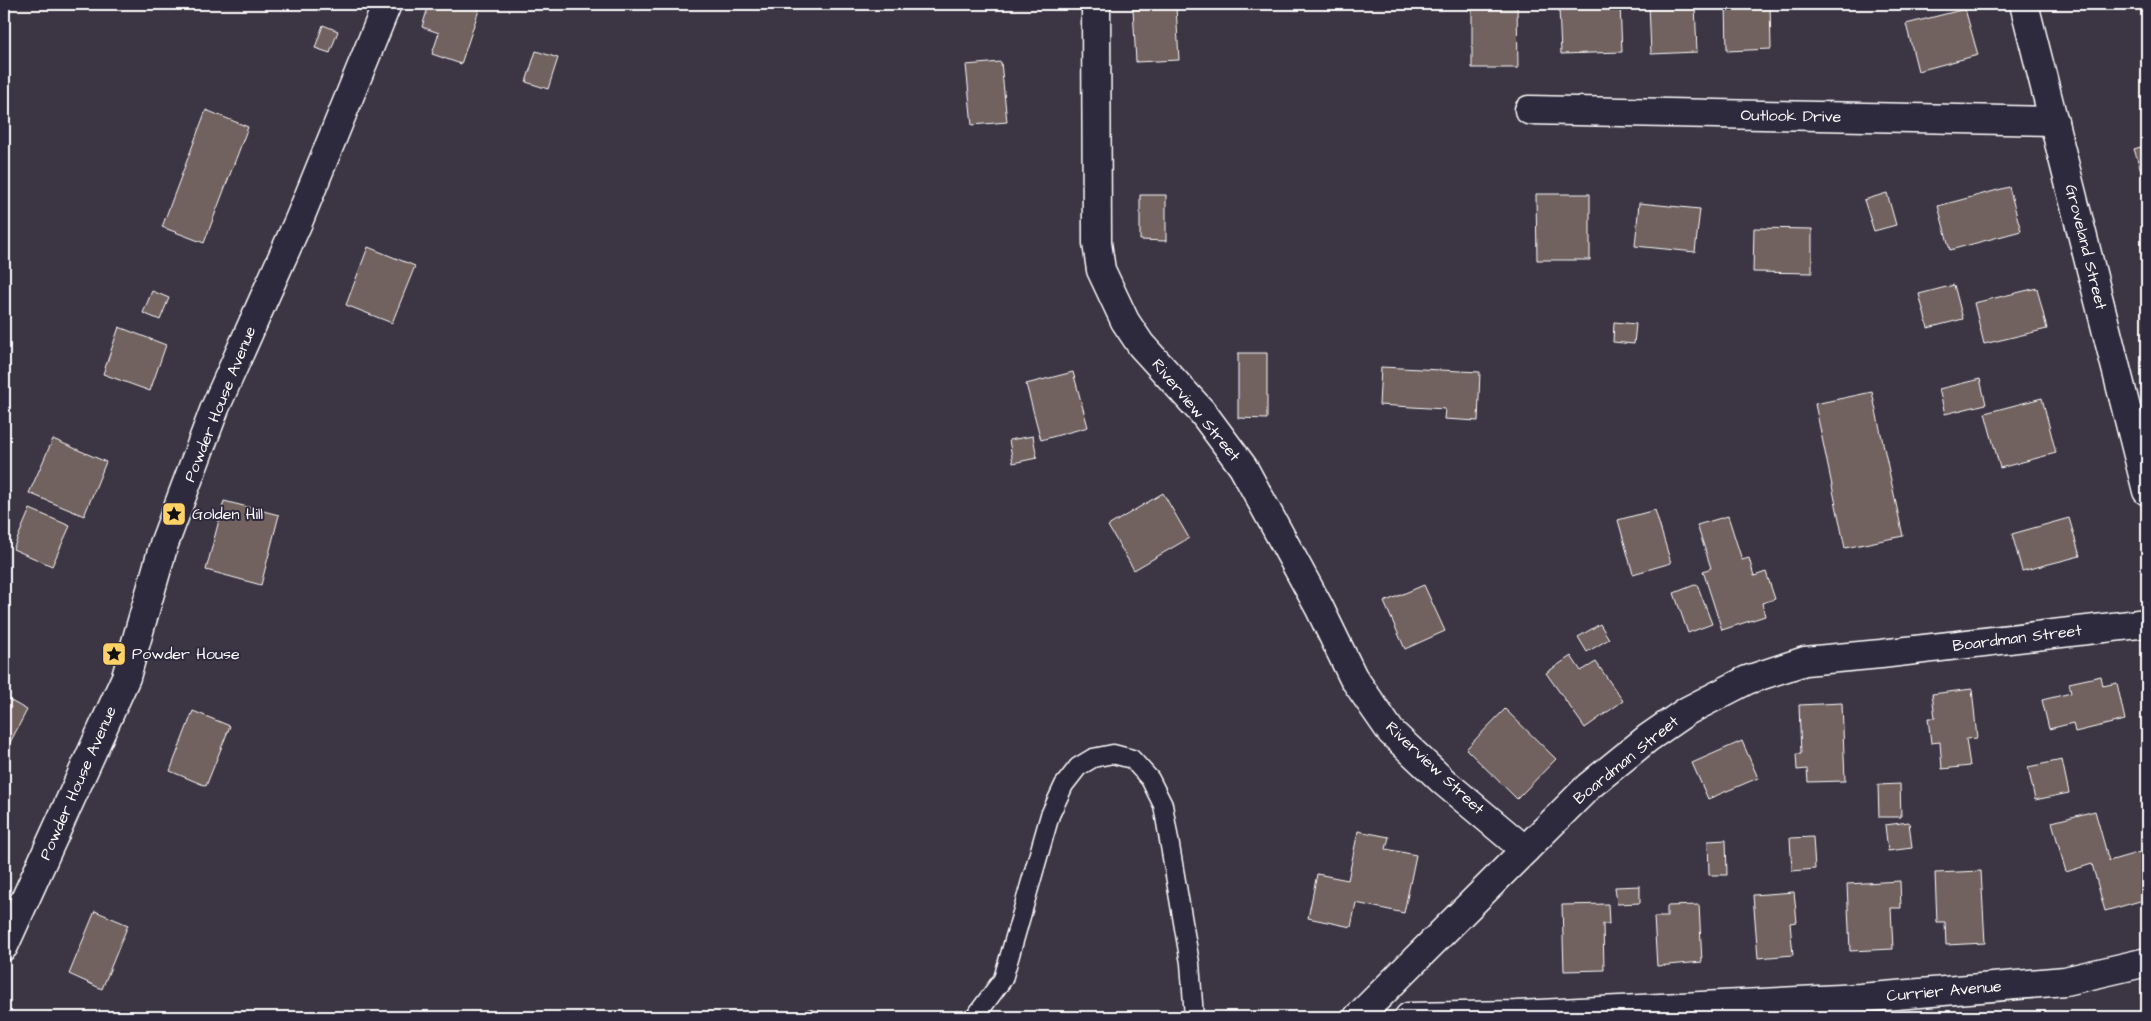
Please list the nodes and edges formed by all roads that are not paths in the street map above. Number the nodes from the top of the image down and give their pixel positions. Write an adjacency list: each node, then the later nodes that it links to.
1 (388, 4): 9 (street, Powder House Avenue)
2 (1096, 4): 8 (street, Riverview Street)
3 (2024, 4): 5 (street, Groveland Street)
4 (1529, 110): 5 (street, Outlook Drive)
5 (2054, 121): 6 (street, Groveland Street)
6 (2147, 491)
7 (2147, 623): 8 (street, Boardman Street)
8 (1525, 850): 13 (street, Boardman Street)
9 (4, 946)
10 (2147, 962): 14 (street, Currier Avenue)
11 (975, 1017): 12 (lane)
12 (1194, 1017)
13 (1358, 1017)
14 (1409, 1017)

